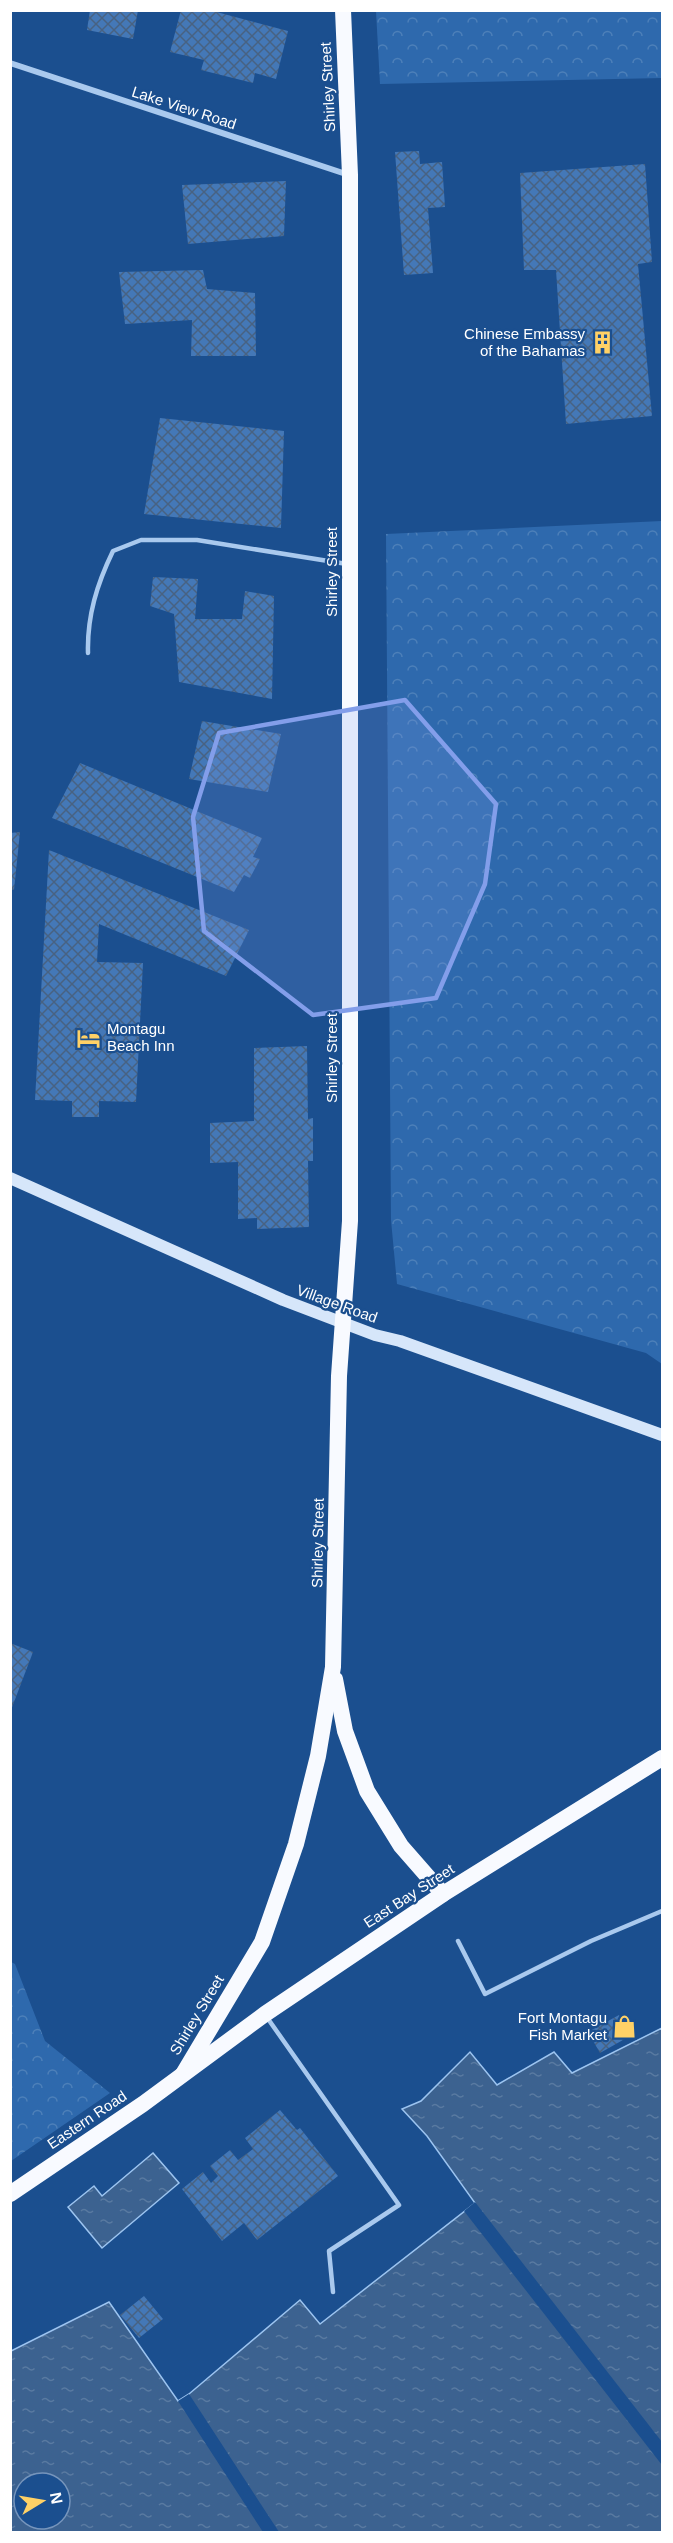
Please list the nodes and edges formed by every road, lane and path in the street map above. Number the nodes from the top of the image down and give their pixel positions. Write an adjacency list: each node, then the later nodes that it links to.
1 (343, 10): 3 (highway, Shirley Street)
2 (10, 63): 3 (street, Lake View Road)
3 (350, 176): 4 (highway, Shirley Street)
4 (350, 564): 5 (lane); 7 (highway, Shirley Street)
5 (88, 653)
6 (10, 1179): 7 (main road, Village Road)
7 (342, 1323): 8 (main road, Village Road); 9 (highway, Shirley Street)
8 (663, 1435)
9 (333, 1668): 11 (highway); 15 (highway, Shirley Street)
10 (663, 1758): 11 (highway, East Bay Street)
11 (443, 1894): 14 (highway, East Bay Street)
12 (663, 1911): 13 (lane)
13 (458, 1941)
14 (265, 2014): 15 (highway, East Bay Street); 17 (lane)
15 (183, 2074): 16 (highway, Eastern Road)
16 (10, 2194)
17 (333, 2292)

